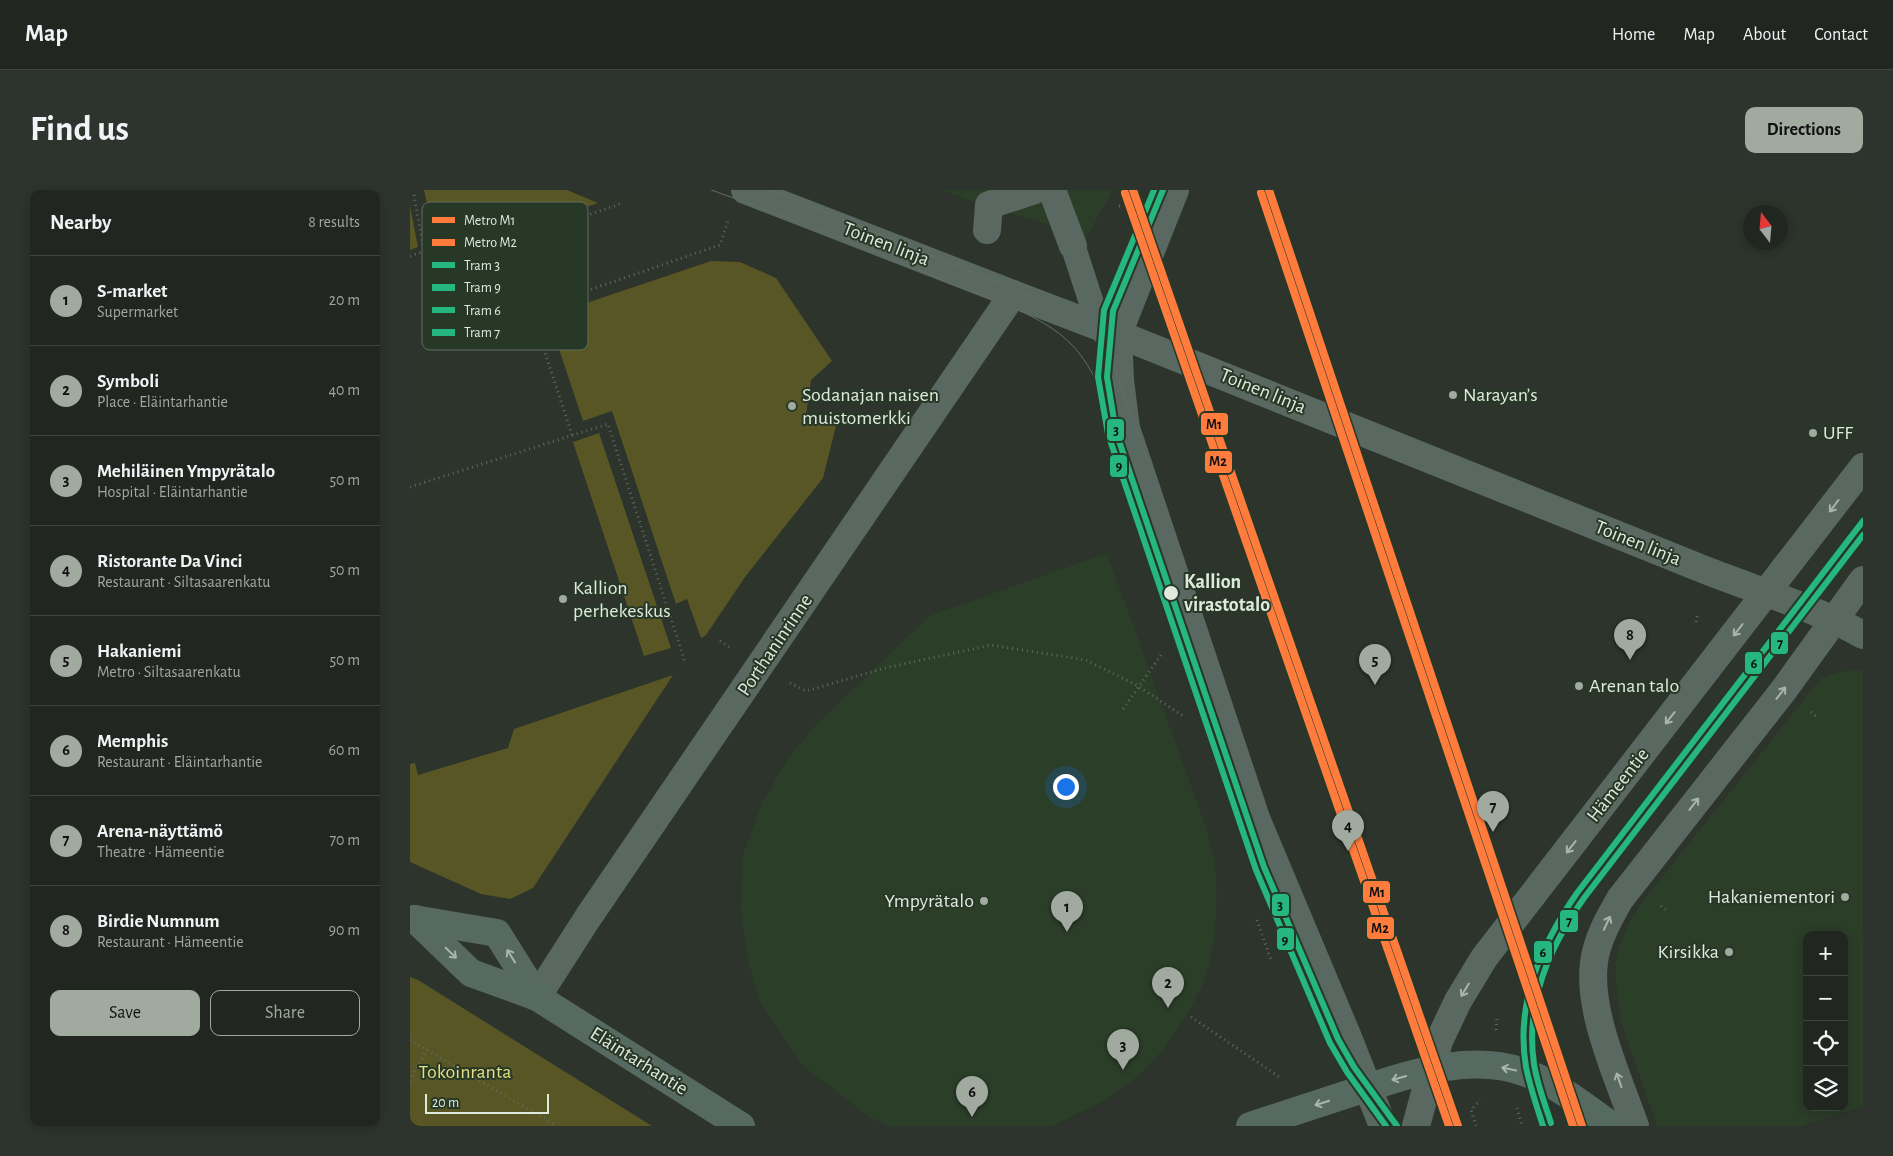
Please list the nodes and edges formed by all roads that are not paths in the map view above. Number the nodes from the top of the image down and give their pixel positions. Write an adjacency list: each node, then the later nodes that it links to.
1 (745, 190): 7 (street, Toinen linja)
2 (1035, 190): 5 (street)
3 (1052, 190): 6 (street)
4 (1175, 190): 8 (street)
5 (987, 230)
6 (1073, 246): 8 (lane)
7 (1013, 294): 8 (street, Toinen linja); 15 (street, Porthaninrinne)
8 (1108, 330): 11 (street, Toinen linja); 17 (street)
9 (1863, 467): 11 (street, Hämeentie, one-way to 11)
10 (1863, 580): 12 (street)
11 (1768, 592): 12 (street, Toinen linja); 16 (street, Hämeentie, one-way to 16)
12 (1835, 619): 13 (street, Toinen linja); 23 (street, one-way to 12)
13 (1863, 635)
14 (413, 918): 15 (main road, Eläintarhantie, one-way to 15); 15 (main road, Eläintarhantie, one-way to 14)
15 (537, 997): 18 (main road, Eläintarhantie)
16 (1430, 1069): 17 (main road, one-way to 17); 21 (street, Hämeentie); 22 (main road, one-way to 16)
17 (1368, 1088): 19 (main road, one-way to 19); 20 (street)
18 (741, 1126)
19 (1250, 1126)
20 (1383, 1126)
21 (1416, 1126)
22 (1612, 1126)
23 (1635, 1126)

